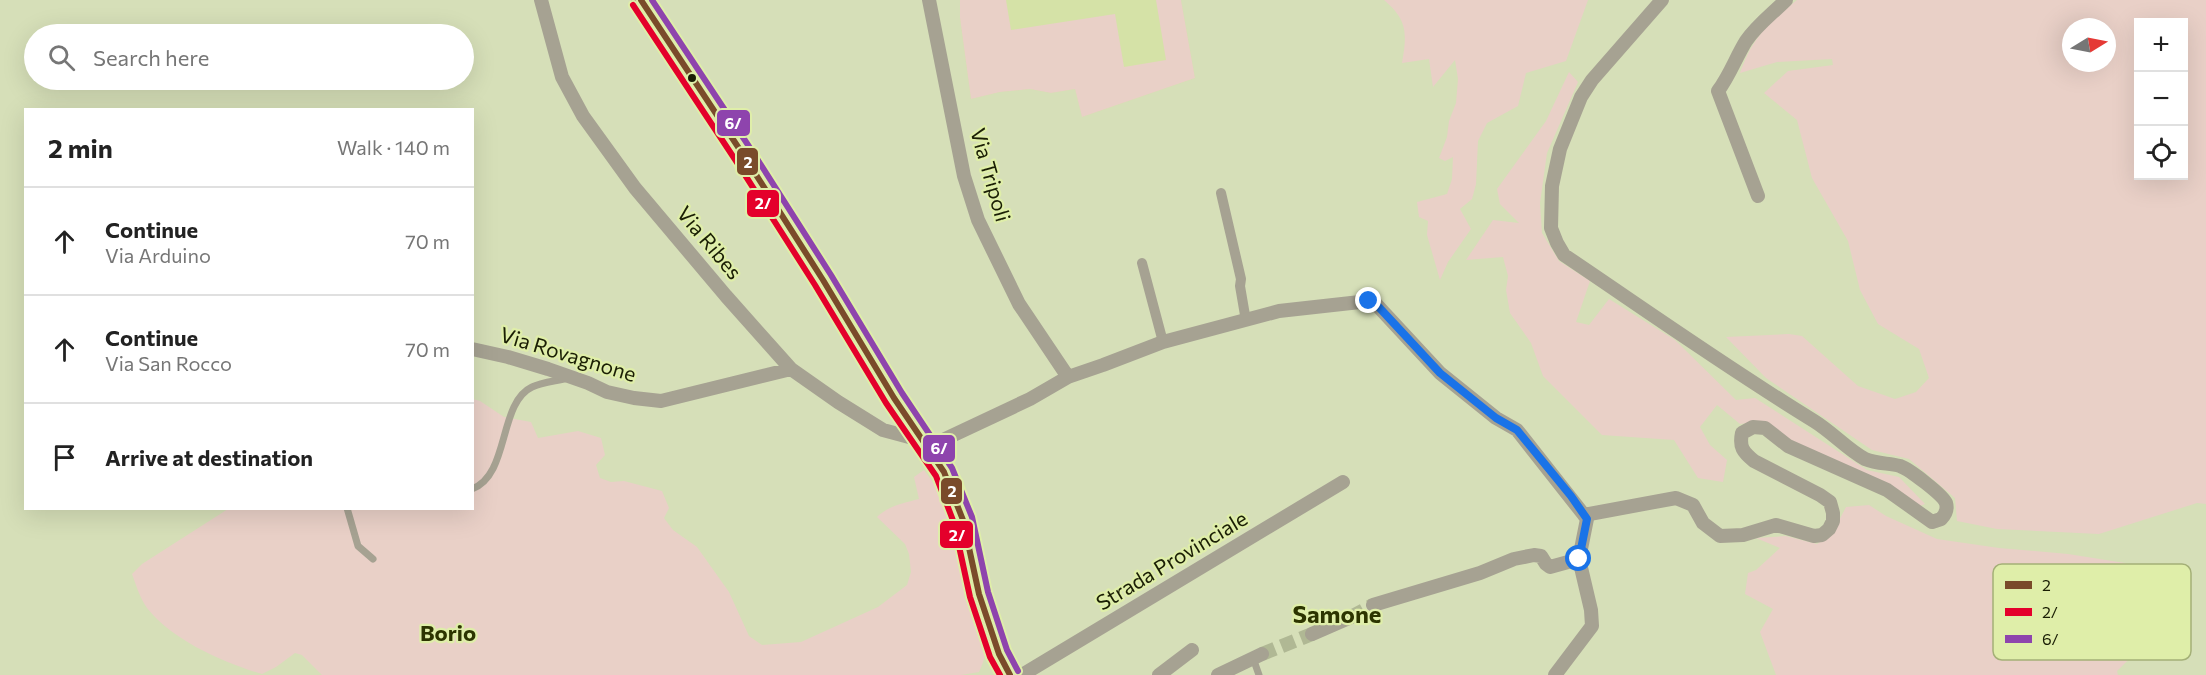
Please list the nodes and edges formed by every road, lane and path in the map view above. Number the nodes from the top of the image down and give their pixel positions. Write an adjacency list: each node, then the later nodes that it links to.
1 (541, 0): 12 (street, Via Ribes)
2 (641, 0): 15 (main road)
3 (929, 0): 13 (street, Via Tripoli)
4 (1662, 0): 19 (street)
5 (1786, 0): 7 (street)
6 (1221, 194): 9 (street)
7 (1758, 196)
8 (1142, 263): 10 (street)
9 (1246, 321): 10 (street); 19 (street)
10 (1163, 342): 13 (street)
11 (474, 349): 14 (street, Via Rovagnone)
12 (791, 369): 14 (street, Via Rovagnone); 15 (street, Via Ribes)
13 (1068, 376): 15 (street)
14 (571, 377): 17 (lane)
15 (926, 444): 27 (main road)
16 (1343, 482): 28 (street, Strada Provinciale)
17 (474, 488)
18 (348, 510): 20 (lane)
19 (1584, 515): 21 (street)
20 (374, 559)
21 (1579, 559): 22 (street); 32 (street)
22 (1373, 605)
23 (1352, 617): 24 (street)
24 (1312, 634)
25 (1192, 650): 29 (street)
26 (1257, 656): 30 (street); 31 (lane)
27 (1010, 675)
28 (1022, 675)
29 (1159, 675)
30 (1218, 675)
31 (1259, 675)
32 (1555, 675)

